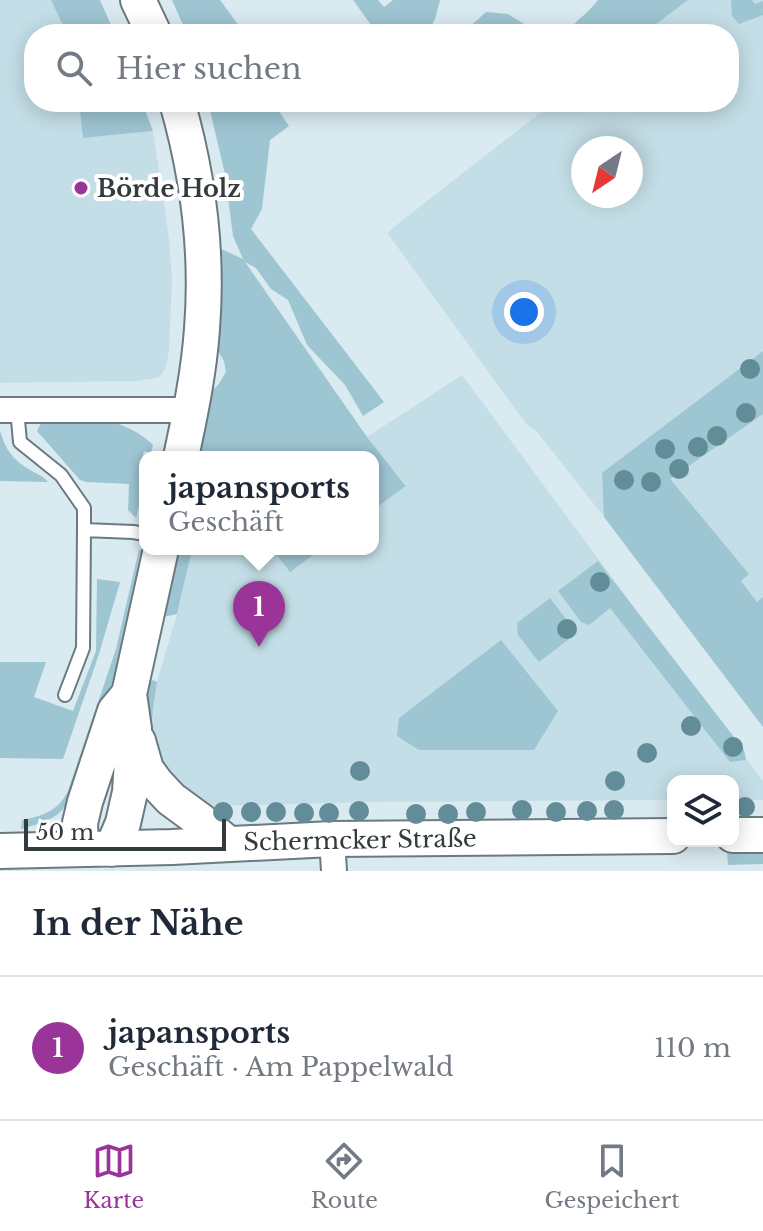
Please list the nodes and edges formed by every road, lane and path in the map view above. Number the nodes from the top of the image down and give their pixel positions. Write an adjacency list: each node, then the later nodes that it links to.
1 (138, 0): 2 (street)
2 (149, 24)
3 (180, 112): 5 (street)
4 (9, 410): 5 (street); 7 (lane)
5 (191, 410): 6 (street)
6 (182, 451)
7 (84, 530): 8 (lane); 11 (lane)
8 (139, 533)
9 (160, 555): 10 (street)
10 (129, 694): 12 (street); 17 (street)
11 (65, 695)
12 (134, 729): 16 (street); 17 (street)
13 (739, 835): 14 (street)
14 (763, 835)
15 (667, 836): 19 (street, Schermcker Straße)
16 (227, 843): 17 (street, Schermcker Straße); 19 (street, Schermcker Straße)
17 (97, 849): 18 (street, Schermcker Straße)
18 (0, 851)
19 (333, 855)

